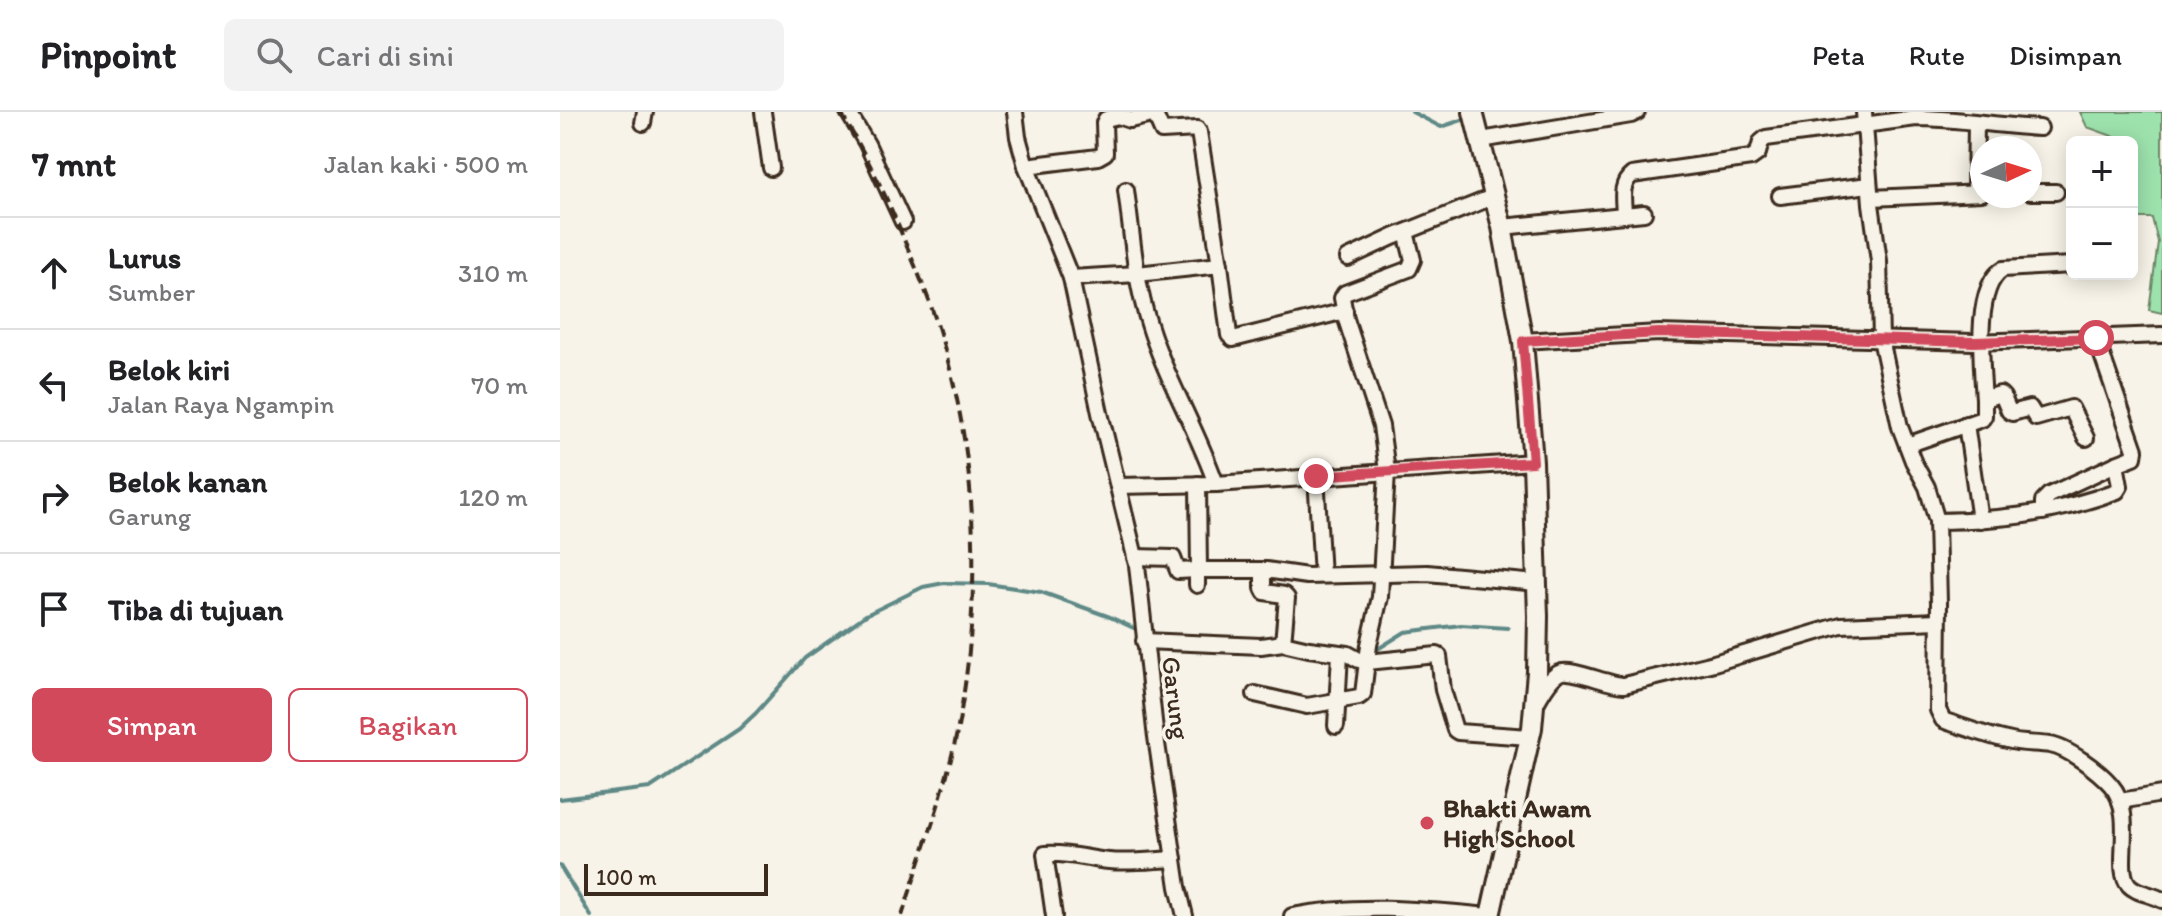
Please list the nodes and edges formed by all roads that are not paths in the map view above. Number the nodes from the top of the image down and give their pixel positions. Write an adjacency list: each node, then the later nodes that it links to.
1 (763, 112): 11 (street)
2 (848, 112): 21 (street)
3 (1015, 112): 10 (street, Garung)
4 (1637, 112): 7 (street)
5 (1864, 118): 6 (street); 13 (street); 20 (street)
6 (1976, 123): 8 (street); 9 (street)
7 (1477, 126): 17 (main road)
8 (2040, 128)
9 (1976, 136)
10 (1026, 166): 25 (street); 28 (street, Garung)
11 (771, 168)
12 (1126, 190): 27 (street)
13 (1870, 191): 16 (street); 18 (street); 32 (street)
14 (2042, 192): 15 (street)
15 (2056, 192)
16 (1970, 193)
17 (1495, 196): 22 (main road); 23 (street)
18 (1780, 196)
19 (1644, 213): 20 (street)
20 (1624, 215): 22 (street)
21 (903, 222)
22 (1502, 227): 33 (main road)
23 (1406, 232): 24 (street); 29 (street)
24 (1348, 258)
25 (1220, 265): 27 (street); 29 (street)
26 (2066, 265): 34 (street)
27 (1137, 274): 28 (street); 44 (street)
28 (1071, 278): 45 (street, Garung)
29 (1345, 311): 41 (street)
30 (2162, 335): 31 (street)
31 (2096, 338): 34 (street); 40 (street)
32 (1881, 339): 33 (street); 34 (street); 38 (street)
33 (1523, 341): 39 (main road)
34 (1979, 342): 35 (street)
35 (1984, 399): 36 (street); 37 (street)
36 (1966, 424): 38 (street); 47 (street)
37 (2086, 438)
38 (1907, 445): 48 (street)
39 (1533, 462): 41 (street); 54 (main road)
40 (2116, 464): 46 (street); 46 (street)
41 (1387, 471): 42 (street); 51 (street)
42 (1316, 476): 44 (street); 53 (street)
43 (1198, 484): 44 (street); 45 (street); 52 (street)
44 (1216, 484)
45 (1118, 486): 49 (street, Garung)
46 (2043, 512): 47 (street)
47 (1980, 520): 48 (street)
48 (1937, 521): 55 (street)
49 (1135, 557): 52 (street); 57 (street, Garung)
50 (1263, 571): 52 (street); 53 (street); 56 (street)
51 (1382, 573): 53 (street); 54 (street); 59 (street)
52 (1197, 575)
53 (1322, 575)
54 (1537, 583): 62 (main road)
55 (1938, 621): 62 (street); 66 (street)
56 (1284, 639): 57 (street); 58 (street)
57 (1144, 641): 67 (street, Garung)
58 (1340, 654): 59 (street); 61 (street)
59 (1367, 662): 61 (street); 64 (street)
60 (1255, 694): 61 (street)
61 (1336, 701): 63 (street)
62 (1535, 705): 64 (main road)
63 (1336, 726)
64 (1530, 737): 74 (main road)
65 (2162, 794): 66 (street)
66 (2120, 801): 68 (street)
67 (1174, 859): 71 (street); 72 (street, Garung)
68 (2162, 900)
69 (1326, 913): 70 (street); 73 (street)
70 (1409, 913): 74 (street)
71 (1054, 916)
72 (1185, 916)
73 (1292, 916)
74 (1490, 916)

